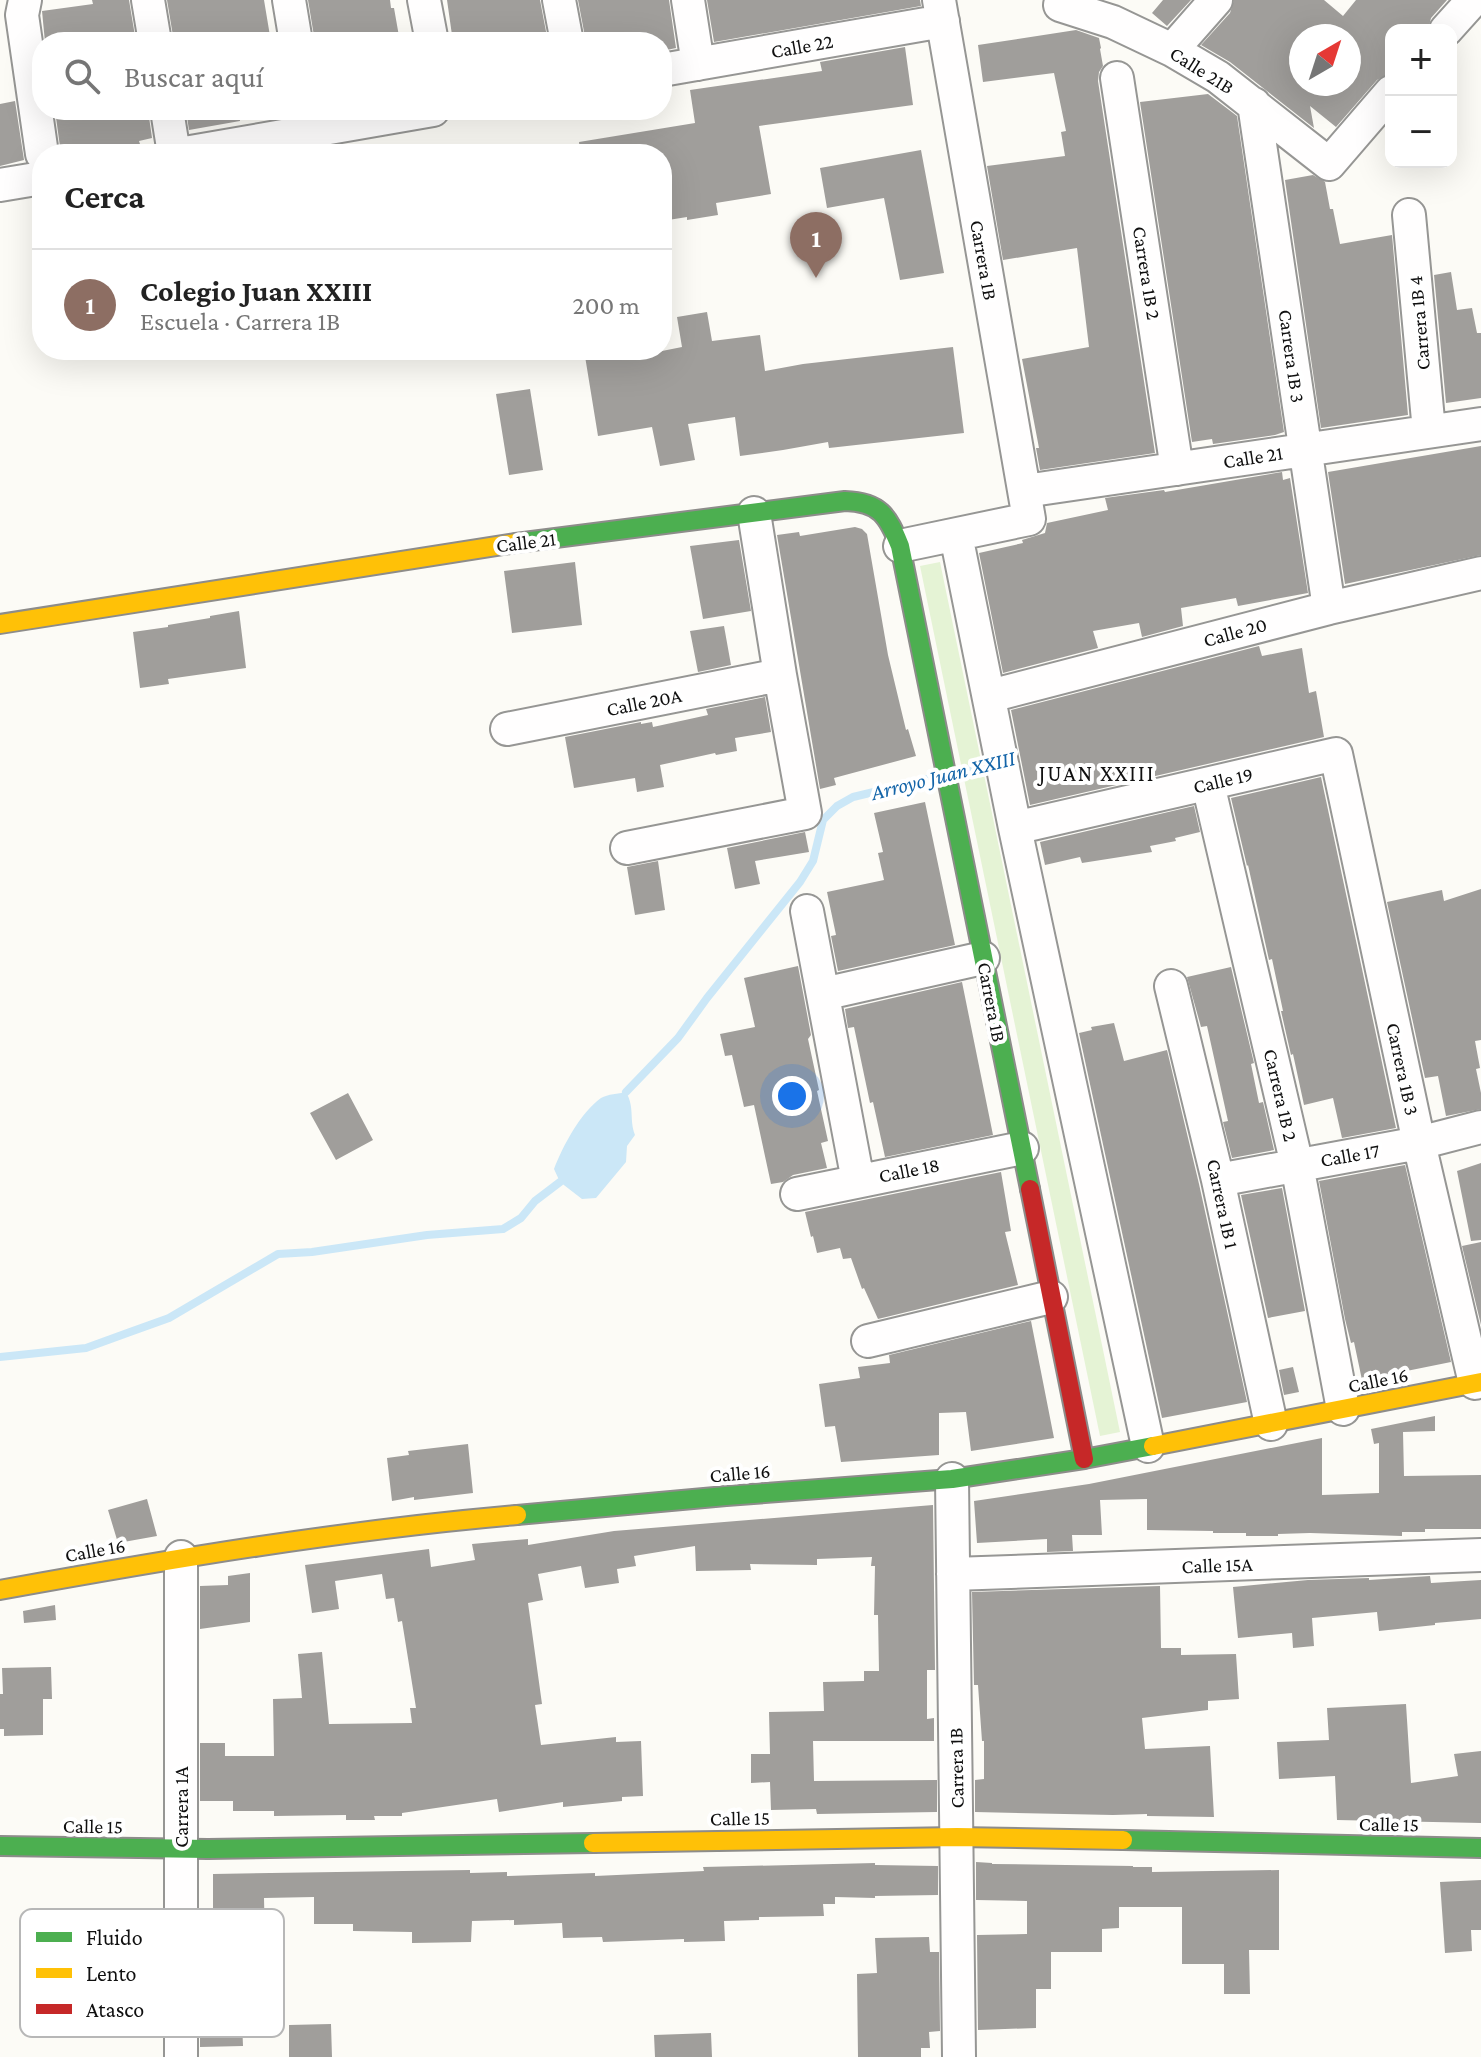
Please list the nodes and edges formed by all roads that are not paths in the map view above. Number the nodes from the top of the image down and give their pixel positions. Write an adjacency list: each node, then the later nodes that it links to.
1 (25, 0): 20 (street)
2 (148, 0): 12 (street)
3 (289, 0): 13 (street)
4 (424, 0): 14 (street)
5 (559, 0): 15 (street)
6 (688, 0): 17 (street)
7 (1216, 0): 16 (street)
8 (1473, 0): 11 (street)
9 (1062, 3): 16 (street, Calle 21B)
10 (941, 11): 17 (street, Calle 22); 36 (street, Carrera 1B)
11 (1451, 24)
12 (153, 32)
13 (294, 32)
14 (430, 32)
15 (565, 32)
16 (1172, 50): 22 (street, Calle 21B)
17 (698, 64): 18 (street, Calle 22)
18 (672, 68)
19 (1117, 78): 35 (street, Carrera 1B 2)
20 (32, 84)
21 (1388, 96): 22 (street, Calle 21B)
22 (1254, 104): 34 (street, Carrera 1B 3)
23 (37, 120): 26 (street)
24 (169, 120): 27 (street)
25 (308, 120): 28 (street)
26 (41, 144)
27 (175, 144)
28 (216, 144)
29 (32, 180): 30 (street)
30 (0, 185)
31 (1409, 215): 33 (street, Carrera 1B 4)
32 (1481, 424): 33 (street, Calle 21)
33 (1429, 431): 34 (street, Calle 21)
34 (1306, 449): 35 (street, Calle 21); 41 (street, Carrera 1B 3)
35 (1177, 469): 36 (street, Calle 21)
36 (1027, 505): 38 (street, Calle 21)
37 (754, 513): 39 (street, Calle 21); 42 (street, Calle 21); 43 (street)
38 (956, 535): 39 (street, Calle 21); 44 (street)
39 (900, 546): 51 (street, Carrera 1B)
40 (1481, 573): 41 (street, Calle 20)
41 (1329, 608): 44 (street, Calle 20)
42 (0, 624)
43 (780, 675): 45 (street, Calle 20A); 49 (street)
44 (990, 696): 48 (street)
45 (507, 729)
46 (1336, 754): 47 (street, Calle 19); 55 (street, Carrera 1B 3)
47 (1208, 784): 48 (street, Calle 19); 57 (street, Carrera 1B 2)
48 (1015, 828): 66 (street)
49 (627, 848)
50 (807, 911): 53 (street)
51 (983, 958): 53 (street); 56 (street, Carrera 1B)
52 (1171, 986): 58 (street, Carrera 1B 1)
53 (823, 994): 59 (street)
54 (1481, 1127): 55 (street, Calle 17)
55 (1419, 1143): 57 (street, Calle 17); 63 (street, Carrera 1B 3)
56 (1022, 1148): 59 (street, Calle 18); 61 (street, Carrera 1B)
57 (1297, 1165): 58 (street, Calle 17); 64 (street, Carrera 1B 2)
58 (1218, 1180): 65 (street, Carrera 1B 1)
59 (858, 1181): 60 (street, Calle 18)
60 (797, 1194)
61 (1051, 1297): 62 (street); 67 (street, Carrera 1B)
62 (868, 1341)
63 (1478, 1382): 64 (street, Calle 16)
64 (1343, 1409): 65 (street, Calle 16)
65 (1271, 1424): 66 (street, Calle 16)
66 (1148, 1446): 67 (street, Calle 16)
67 (1084, 1459): 68 (street, Calle 16)
68 (952, 1479): 70 (street, Calle 16); 71 (street, Carrera 1B)
69 (1481, 1555): 71 (street, Calle 15A)
70 (181, 1557): 72 (street, Calle 16); 76 (street, Carrera 1A)
71 (953, 1574): 73 (street, Carrera 1B)
72 (0, 1590)
73 (957, 1837): 75 (street, Calle 15); 76 (street, Calle 15); 78 (street, Carrera 1B)
74 (0, 1846): 76 (street, Calle 15)
75 (1481, 1848)
76 (181, 1849): 77 (street, Carrera 1A)
77 (181, 1909)
78 (959, 2057)

